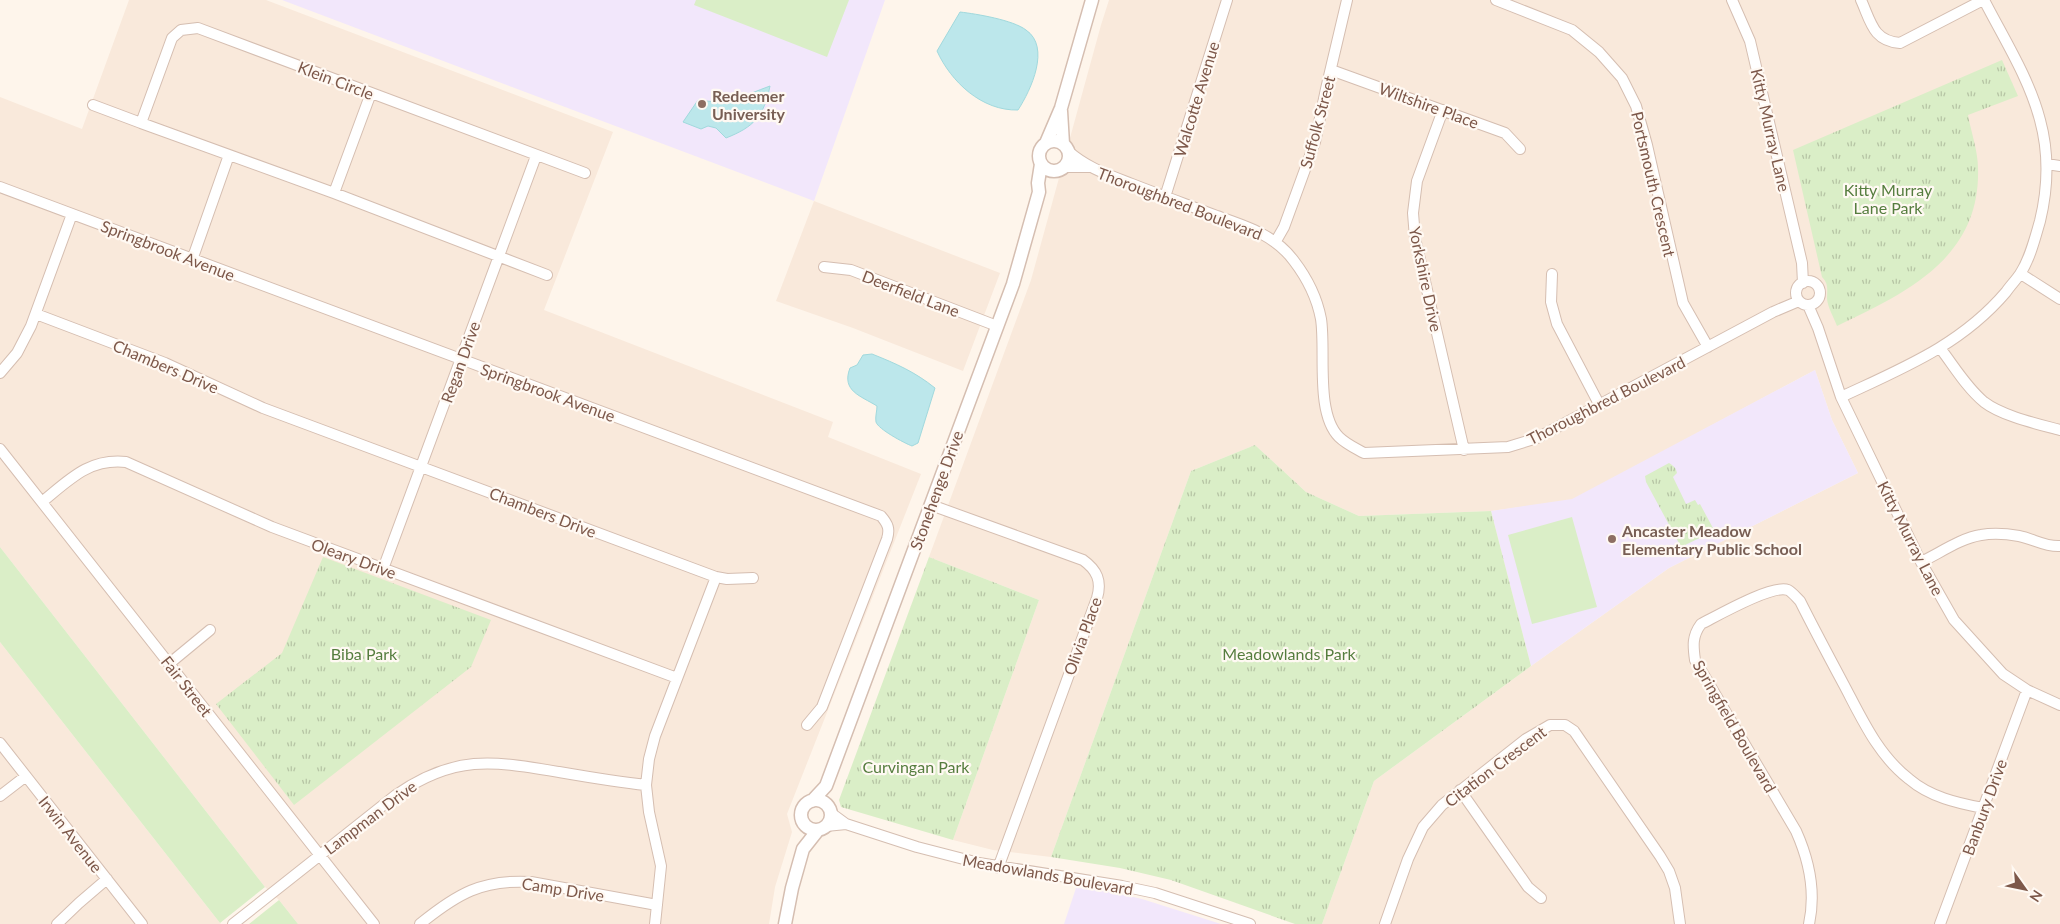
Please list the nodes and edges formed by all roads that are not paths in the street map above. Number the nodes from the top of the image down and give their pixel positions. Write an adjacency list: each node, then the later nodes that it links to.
1 (1092, 0): 11 (street)
2 (1227, 0): 28 (street, Walcotte Avenue)
3 (1347, 0): 8 (street, Suffolk Street)
4 (1496, 0): 42 (street, Portsmouth Crescent)
5 (1732, 0): 37 (street, Kitty Murray Lane)
6 (1861, 0): 7 (street)
7 (1984, 0): 20 (street)
8 (1332, 70): 12 (street, Wiltshire Place); 30 (street, Suffolk Street)
9 (371, 93): 13 (street, Klein Circle); 18 (street, Klein Circle); 27 (street)
10 (93, 105): 13 (street)
11 (1061, 108): 14 (street); 15 (street)
12 (1443, 110): 16 (street, Wiltshire Place); 50 (street, Yorkshire Drive)
13 (142, 123): 17 (street)
14 (1046, 143): 15 (street); 19 (street)
15 (1066, 148): 22 (street, Thoroughbred Boulevard); 23 (street)
16 (1520, 149)
17 (229, 155): 27 (street); 32 (street)
18 (536, 156): 24 (street, Klein Circle); 31 (street, Regan Drive)
19 (1041, 164): 23 (street); 26 (street, Stonehenge Drive)
20 (2047, 164): 21 (street); 35 (street)
21 (2060, 166)
22 (1088, 167): 23 (street, Thoroughbred Boulevard); 28 (street, Thoroughbred Boulevard)
23 (1060, 169): 26 (street, Stonehenge Drive)
24 (585, 173)
25 (0, 187): 29 (street, Springbrook Avenue)
26 (1039, 192): 41 (street, Stonehenge Drive)
27 (334, 193): 31 (street)
28 (1165, 197): 30 (street, Thoroughbred Boulevard)
29 (72, 214): 32 (street, Springbrook Avenue); 40 (street)
30 (1276, 241): 50 (street, Thoroughbred Boulevard)
31 (499, 258): 36 (street); 44 (street, Regan Drive)
32 (192, 260): 44 (street, Springbrook Avenue)
33 (824, 267): 41 (street, Deerfield Lane)
34 (1552, 274): 47 (street)
35 (2021, 274): 38 (street); 43 (street)
36 (547, 275)
37 (1807, 282): 39 (street, Thoroughbred Boulevard); 39 (street, Kitty Murray Lane)
38 (2060, 299)
39 (1805, 300): 42 (street, Thoroughbred Boulevard); 46 (street, Kitty Murray Lane)
40 (36, 314): 45 (street); 51 (street, Chambers Drive)
41 (998, 326): 53 (street, Stonehenge Drive)
42 (1708, 347): 47 (street, Thoroughbred Boulevard)
43 (1940, 348): 46 (street); 48 (street)
44 (462, 359): 51 (street, Regan Drive); 64 (street, Springbrook Avenue)
45 (0, 373)
46 (1841, 397): 55 (street, Kitty Murray Lane)
47 (1600, 404): 50 (street, Thoroughbred Boulevard)
48 (2060, 430)
49 (0, 449): 52 (street, Fair Street)
50 (1464, 450)
51 (422, 467): 56 (street, Regan Drive); 57 (street, Chambers Drive)
52 (42, 502): 56 (street, Oleary Drive); 60 (street, Fair Street)
53 (931, 504): 68 (street, Stonehenge Drive); 79 (street, Olivia Place)
54 (2060, 546): 55 (street)
55 (1921, 562): 62 (street, Kitty Murray Lane)
56 (384, 568): 61 (street, Oleary Drive)
57 (716, 577): 58 (street, Chambers Drive); 61 (street)
58 (753, 578)
59 (210, 630): 60 (street)
60 (170, 663): 78 (street, Fair Street)
61 (677, 678): 67 (street)
62 (2027, 690): 63 (street, Kitty Murray Lane); 72 (street, Banbury Drive)
63 (2060, 705)
64 (807, 725)
65 (0, 743): 66 (street, Irwin Avenue)
66 (26, 776): 70 (street); 80 (street, Irwin Avenue)
67 (646, 786): 78 (street, Lampman Drive); 82 (street)
68 (826, 786): 71 (street, Stonehenge Drive); 73 (street, Stonehenge Drive)
69 (1460, 790): 81 (street); 91 (street, Citation Crescent); 92 (street, Citation Crescent)
70 (0, 796)
71 (812, 801): 73 (street); 74 (street)
72 (1983, 808): 93 (street, Springfield Boulevard); 94 (street, Banbury Drive)
73 (829, 809): 75 (street, Meadowlands Boulevard); 76 (street)
74 (804, 824): 76 (street); 77 (street)
75 (846, 824): 76 (street, Meadowlands Boulevard); 79 (street, Meadowlands Boulevard)
76 (822, 828): 77 (street)
77 (804, 849): 89 (street)
78 (320, 855): 85 (street, Lampman Drive); 86 (street, Fair Street)
79 (998, 868): 90 (street, Meadowlands Boulevard)
80 (107, 880): 83 (street); 84 (street, Irwin Avenue)
81 (1541, 898)
82 (657, 906): 87 (street, Camp Drive); 88 (street)
83 (57, 924)
84 (142, 924)
85 (233, 924)
86 (374, 924)
87 (420, 924)
88 (655, 924)
89 (785, 924)
90 (1250, 924)
91 (1384, 924)
92 (1680, 924)
93 (1809, 924)
94 (1940, 924)

